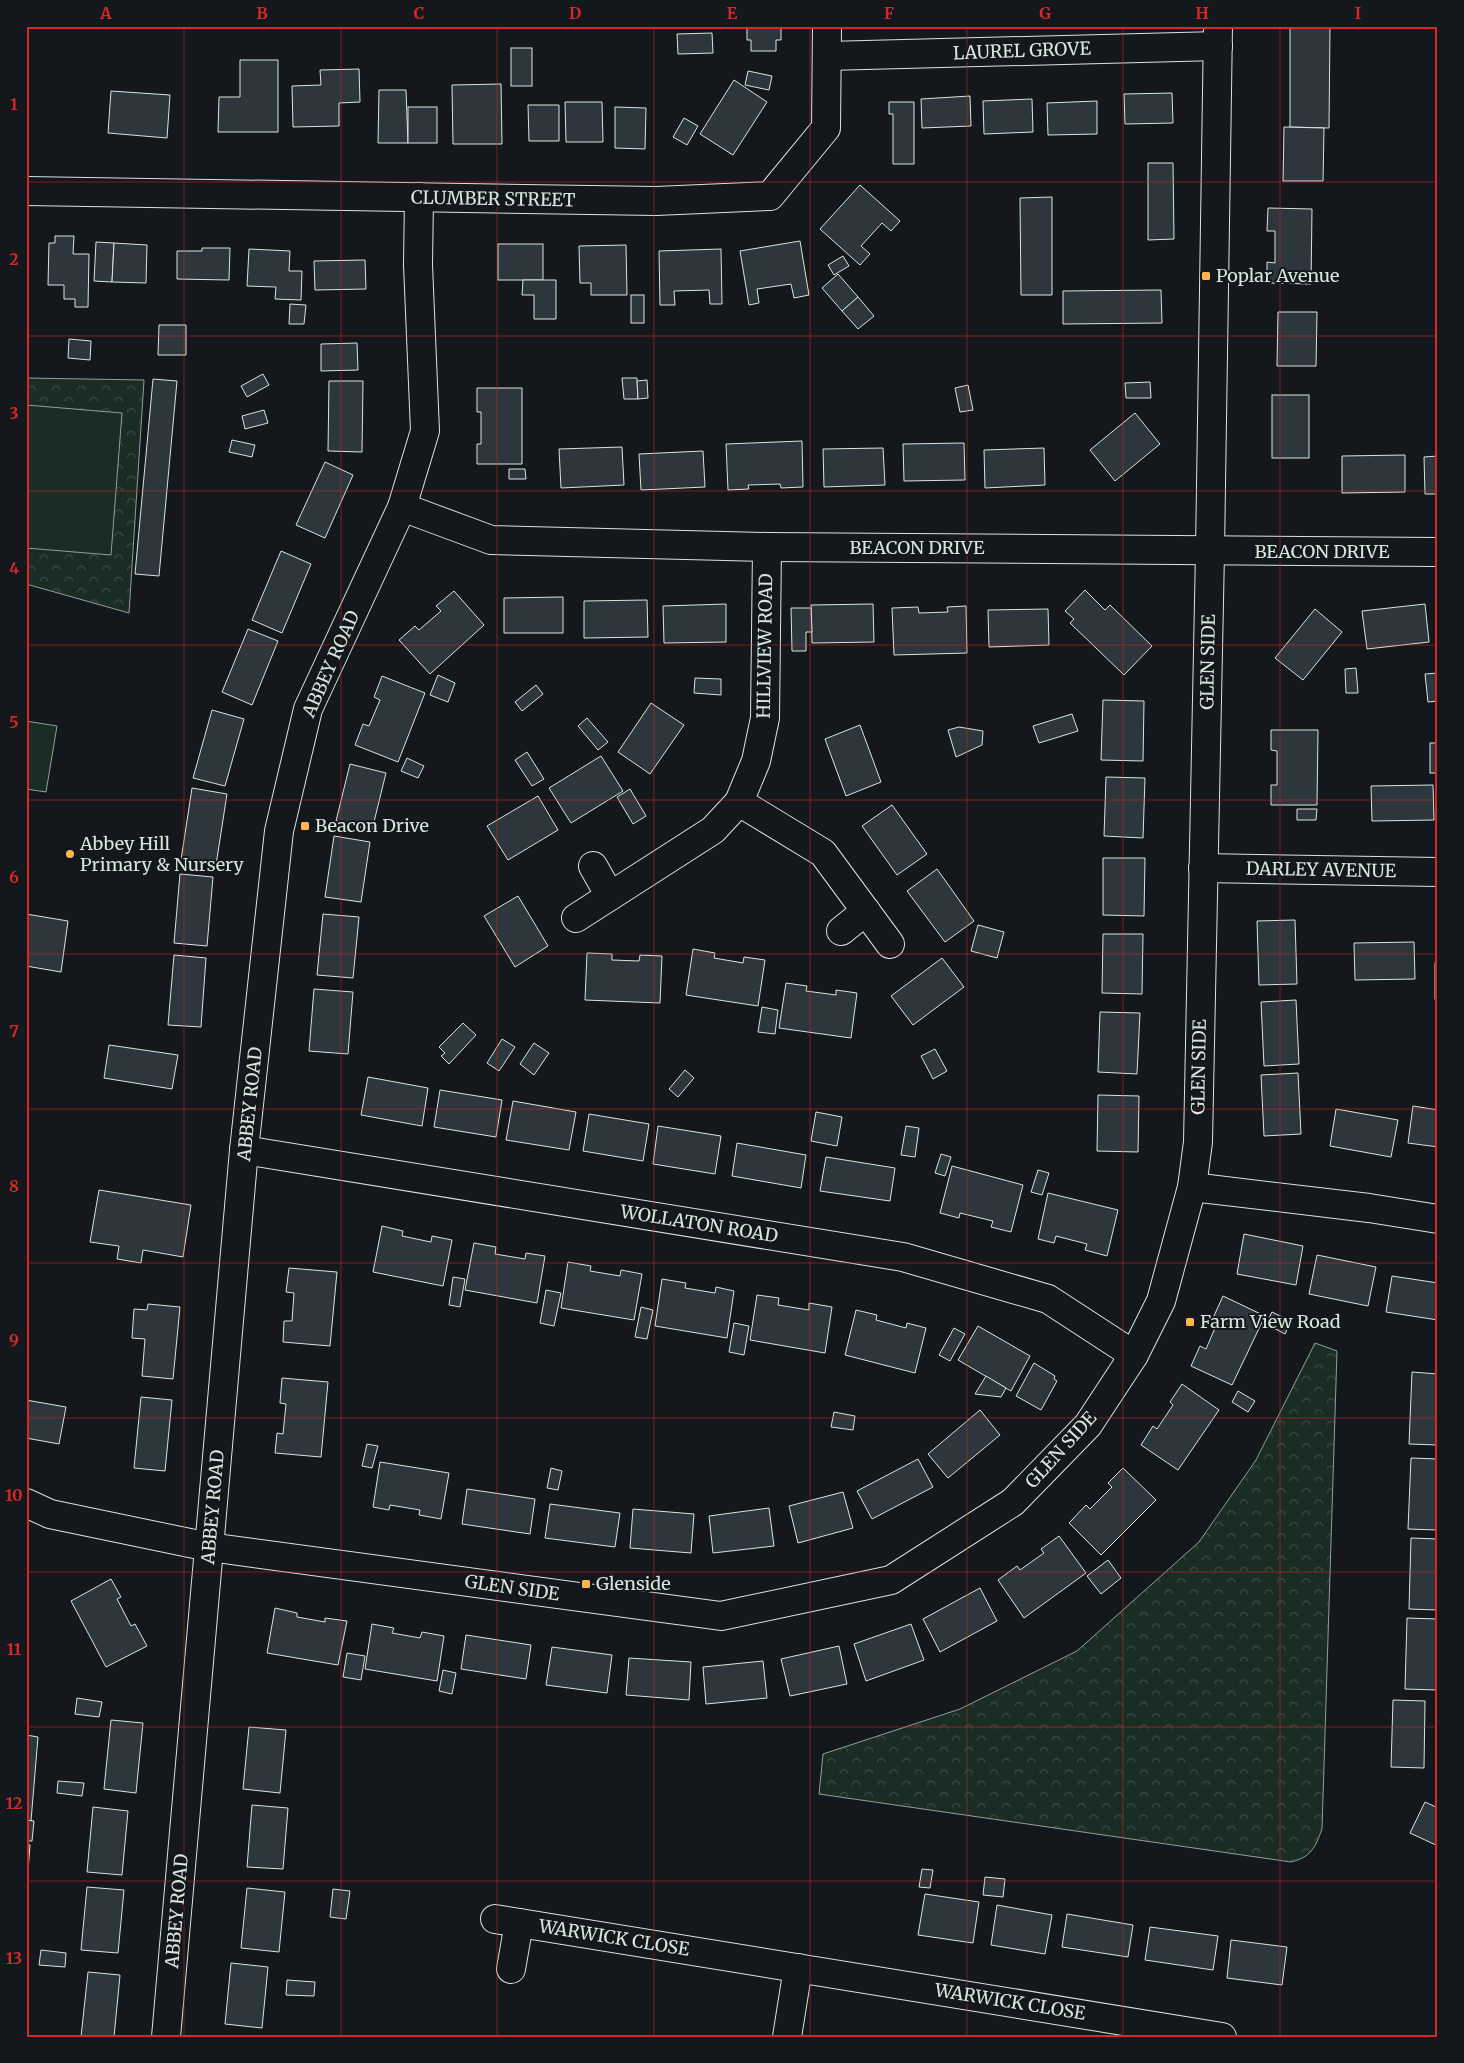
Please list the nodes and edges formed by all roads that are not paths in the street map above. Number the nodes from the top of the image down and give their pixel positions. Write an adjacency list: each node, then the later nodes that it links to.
1 (827, 26): 3 (street, CLUMBER STREET)
2 (1218, 36): 3 (street, LAUREL GROVE); 8 (street)
3 (827, 56): 5 (street, CLUMBER STREET)
4 (26, 191): 5 (street, CLUMBER STREET)
5 (419, 197): 6 (street, ABBEY ROAD)
6 (402, 508): 7 (street, BEACON DRIVE); 19 (street, ABBEY ROAD)
7 (767, 547): 8 (street, BEACON DRIVE); 10 (street, HILLVIEW ROAD)
8 (1210, 552): 9 (street, BEACON DRIVE); 12 (street, GLEN SIDE)
9 (1438, 552)
10 (739, 802): 14 (street, HILLVIEW ROAD); 15 (street)
11 (593, 866): 14 (street)
12 (1203, 868): 13 (street, DARLEY AVENUE); 20 (street, GLEN SIDE)
13 (1438, 872)
14 (610, 896): 16 (street, HILLVIEW ROAD)
15 (866, 911): 17 (street); 18 (street)
16 (576, 918)
17 (841, 931)
18 (890, 944)
19 (244, 1150): 22 (street, WOLLATON ROAD); 24 (street, ABBEY ROAD)
20 (1192, 1187): 21 (street); 22 (street, GLEN SIDE)
21 (1438, 1219)
22 (1134, 1354): 24 (street, GLEN SIDE)
23 (26, 1503): 24 (street, GLEN SIDE)
24 (209, 1547): 27 (street, ABBEY ROAD)
25 (798, 1968): 26 (street, WARWICK CLOSE); 28 (street); 29 (street, WARWICK CLOSE)
26 (511, 1969)
27 (166, 2037)
28 (787, 2037)
29 (1222, 2037)

